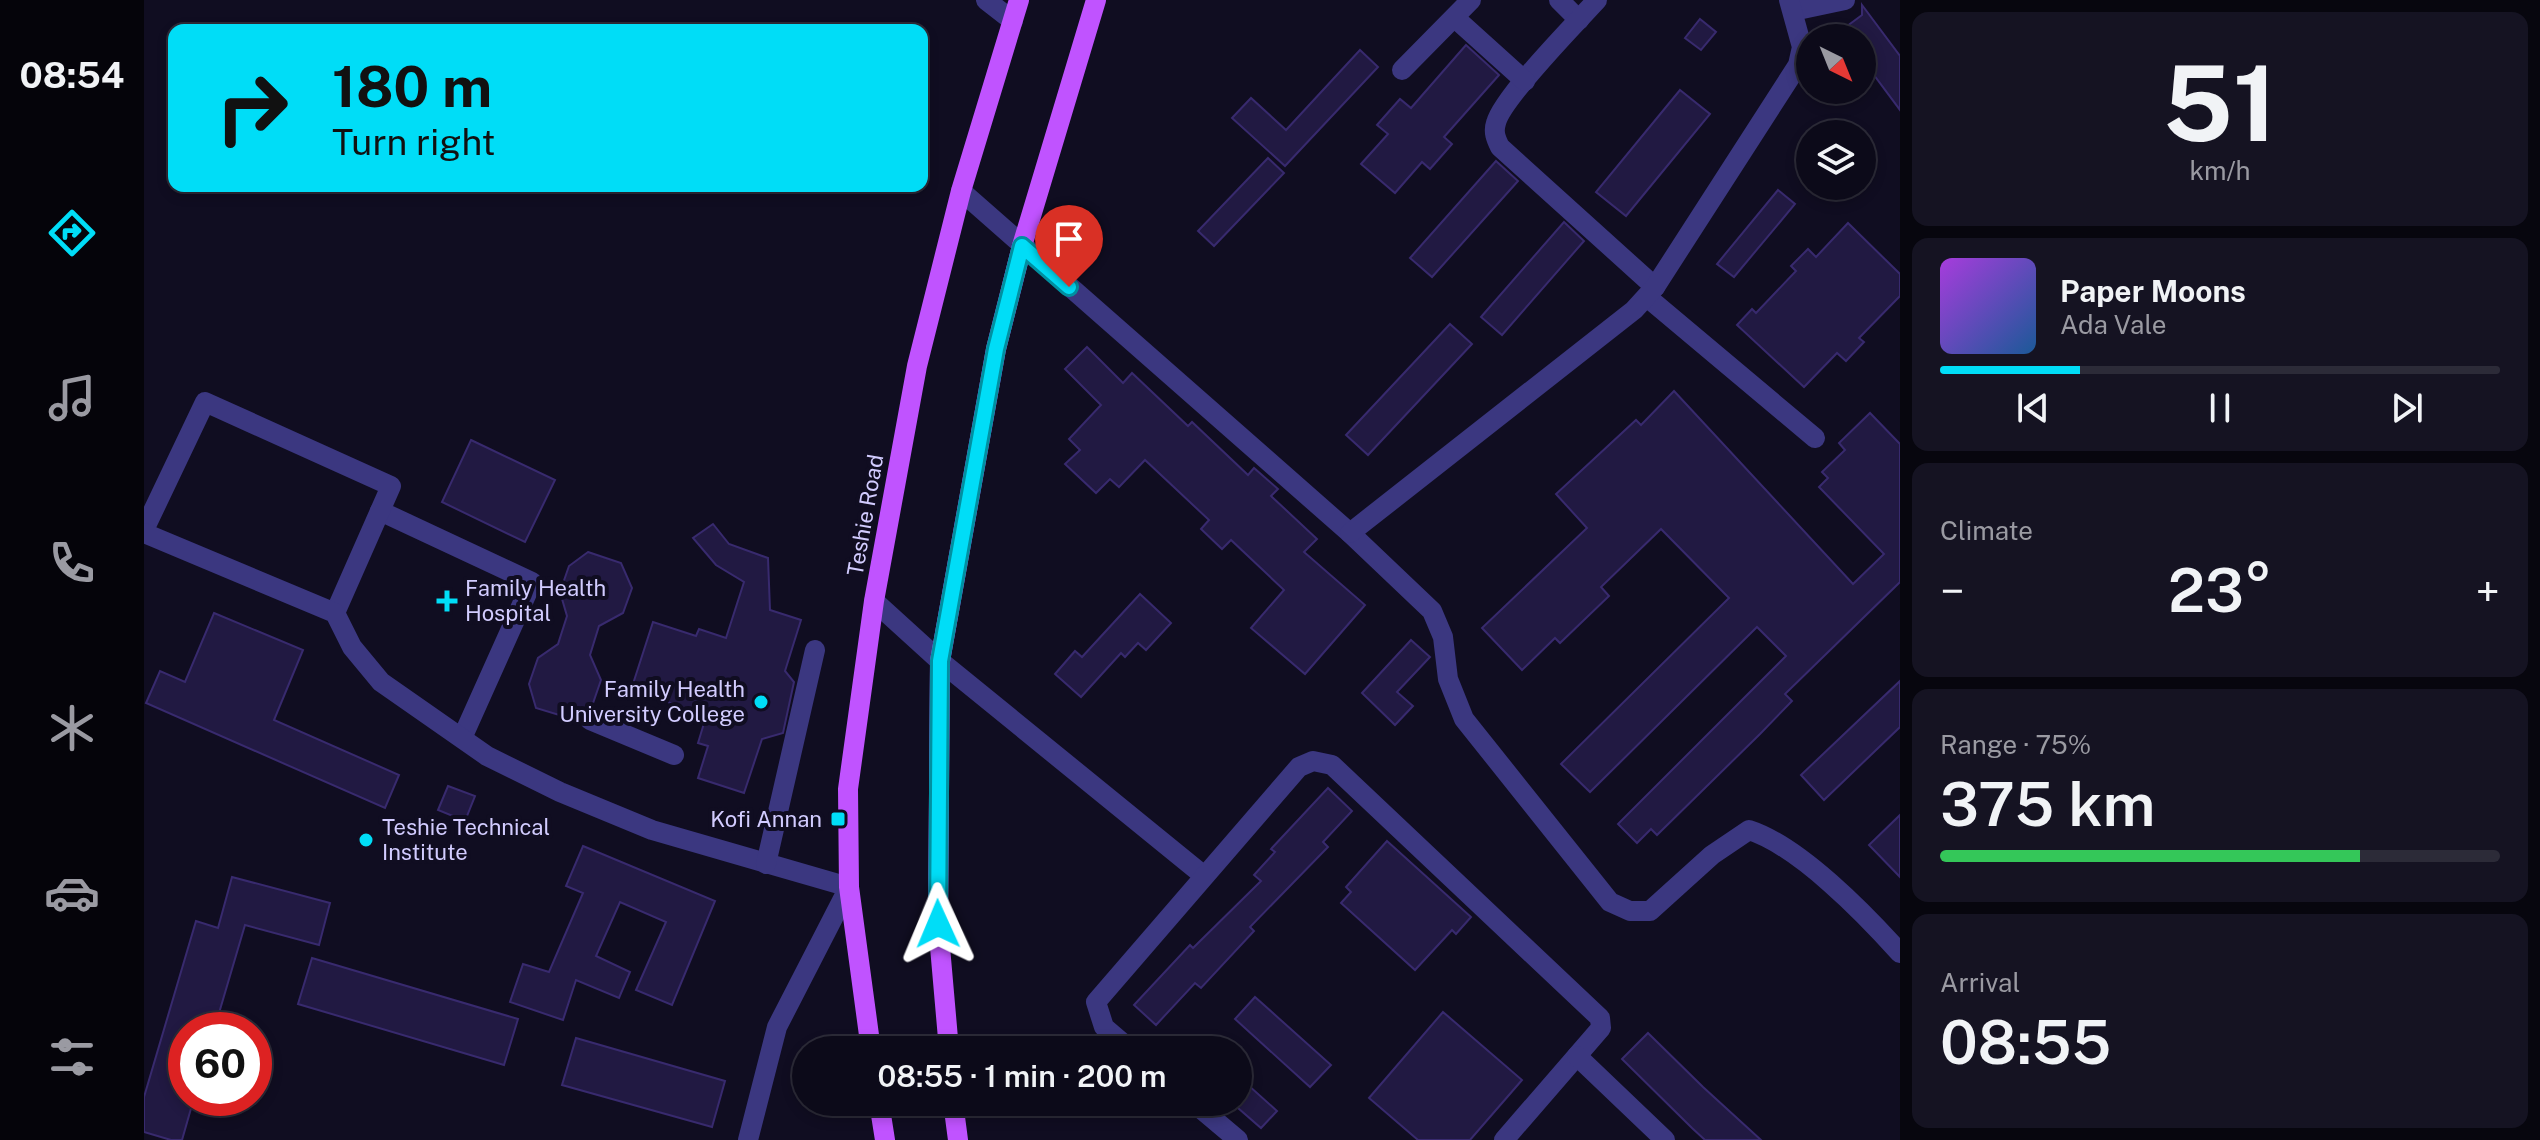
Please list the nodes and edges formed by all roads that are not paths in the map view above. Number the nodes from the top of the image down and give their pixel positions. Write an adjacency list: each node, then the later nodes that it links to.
1 (986, 0): 11 (lane)
2 (1019, 0): 11 (main road, Teshie Road)
3 (1096, 0): 15 (main road)
4 (1471, 0): 9 (lane)
5 (1559, 0): 10 (lane)
6 (1597, 0): 10 (lane)
7 (1845, 0): 8 (lane)
8 (1791, 6): 16 (lane)
9 (1455, 18): 12 (lane); 13 (lane)
10 (1579, 20): 13 (lane)
11 (1013, 21): 14 (main road, Teshie Road)
12 (1402, 70)
13 (1525, 81): 16 (lane)
14 (961, 191): 15 (lane); 21 (main road, Teshie Road)
15 (1022, 246): 20 (lane); 24 (main road)
16 (1651, 292): 17 (lane); 20 (lane)
17 (1815, 438)
18 (380, 511): 19 (lane); 22 (lane); 26 (lane)
19 (144, 531): 22 (lane)
20 (1350, 533): 31 (lane)
21 (874, 601): 24 (lane); 30 (main road, Teshie Road)
22 (335, 613): 26 (lane)
23 (815, 650): 28 (lane)
24 (940, 661): 29 (lane); 33 (main road)
25 (590, 720): 27 (lane)
26 (463, 736): 28 (lane)
27 (674, 755)
28 (766, 864): 30 (lane)
29 (1203, 875): 34 (lane); 35 (lane)
30 (849, 887): 32 (main road, Teshie Road); 39 (lane)
31 (1900, 953)
32 (869, 1036)
33 (948, 1036)
34 (1115, 1036)
35 (1577, 1056): 43 (lane); 44 (lane)
36 (881, 1116): 40 (main road)
37 (955, 1116): 41 (main road)
38 (1210, 1116): 42 (lane)
39 (748, 1140)
40 (885, 1140)
41 (958, 1140)
42 (1238, 1140)
43 (1504, 1140)
44 (1665, 1140)

